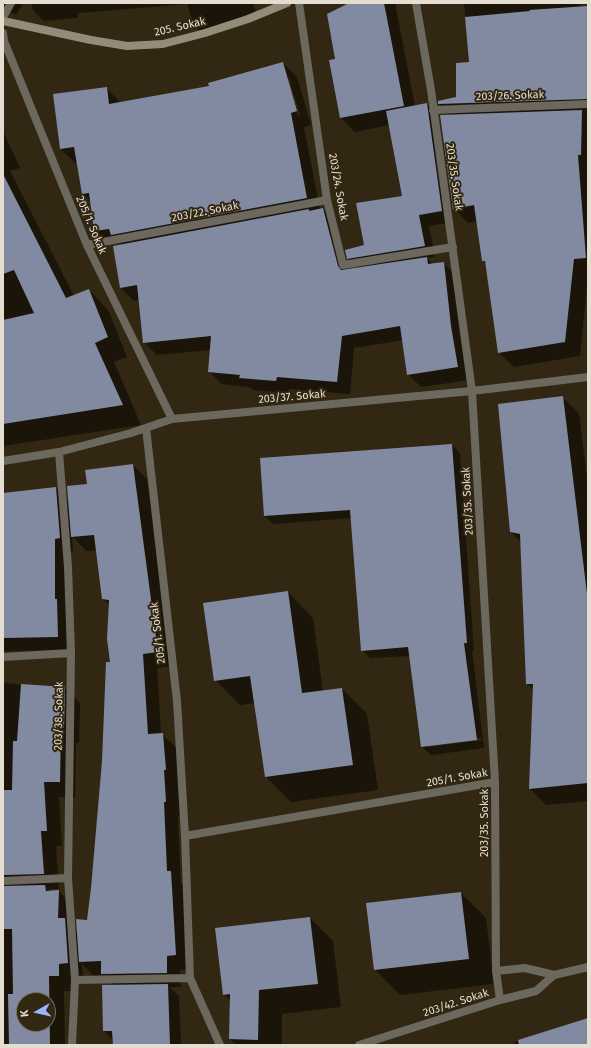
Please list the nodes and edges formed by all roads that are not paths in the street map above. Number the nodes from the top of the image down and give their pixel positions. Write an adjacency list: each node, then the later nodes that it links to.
1 (11, 3): 5 (street)
2 (287, 3): 6 (main road, 205. Sokak)
3 (299, 3): 11 (street, 203/24. Sokak)
4 (416, 3): 9 (street, 203/35. Sokak)
5 (3, 16)
6 (3, 20)
7 (3, 33): 12 (street, 205/1. Sokak)
8 (588, 104): 9 (street, 203/26. Sokak); 10 (street)
9 (433, 110): 13 (street, 203/35. Sokak)
10 (588, 114)
11 (328, 200): 12 (street, 203/22. Sokak); 13 (street, 203/24. Sokak)
12 (87, 245): 16 (street, 205/1. Sokak)
13 (453, 247): 15 (street, 203/35. Sokak)
14 (588, 378): 15 (street, 203/37. Sokak)
15 (472, 391): 16 (street, 203/37. Sokak); 22 (street, 203/35. Sokak)
16 (172, 419): 17 (street, 203/37. Sokak)
17 (146, 428): 18 (street, 203/37. Sokak); 23 (street, 205/1. Sokak)
18 (59, 452): 19 (street, 203/37. Sokak); 20 (street, 203/38. Sokak)
19 (3, 462)
20 (71, 653): 21 (street); 24 (street, 203/38. Sokak)
21 (3, 657)
22 (496, 782): 23 (street, 205/1. Sokak); 27 (street, 203/35. Sokak)
23 (185, 836): 29 (street, 205/1. Sokak)
24 (68, 878): 25 (street); 30 (street, 203/38. Sokak)
25 (3, 881)
26 (588, 967): 28 (street, 203/42. Sokak)
27 (496, 971): 28 (street); 31 (street, 203/35. Sokak)
28 (554, 976): 31 (street, 203/42. Sokak)
29 (190, 978): 30 (street); 33 (street, 205/1. Sokak)
30 (75, 980): 32 (street, 203/38. Sokak)
31 (500, 1000): 34 (street, 203/42. Sokak)
32 (72, 1045)
33 (220, 1045)
34 (359, 1045)

